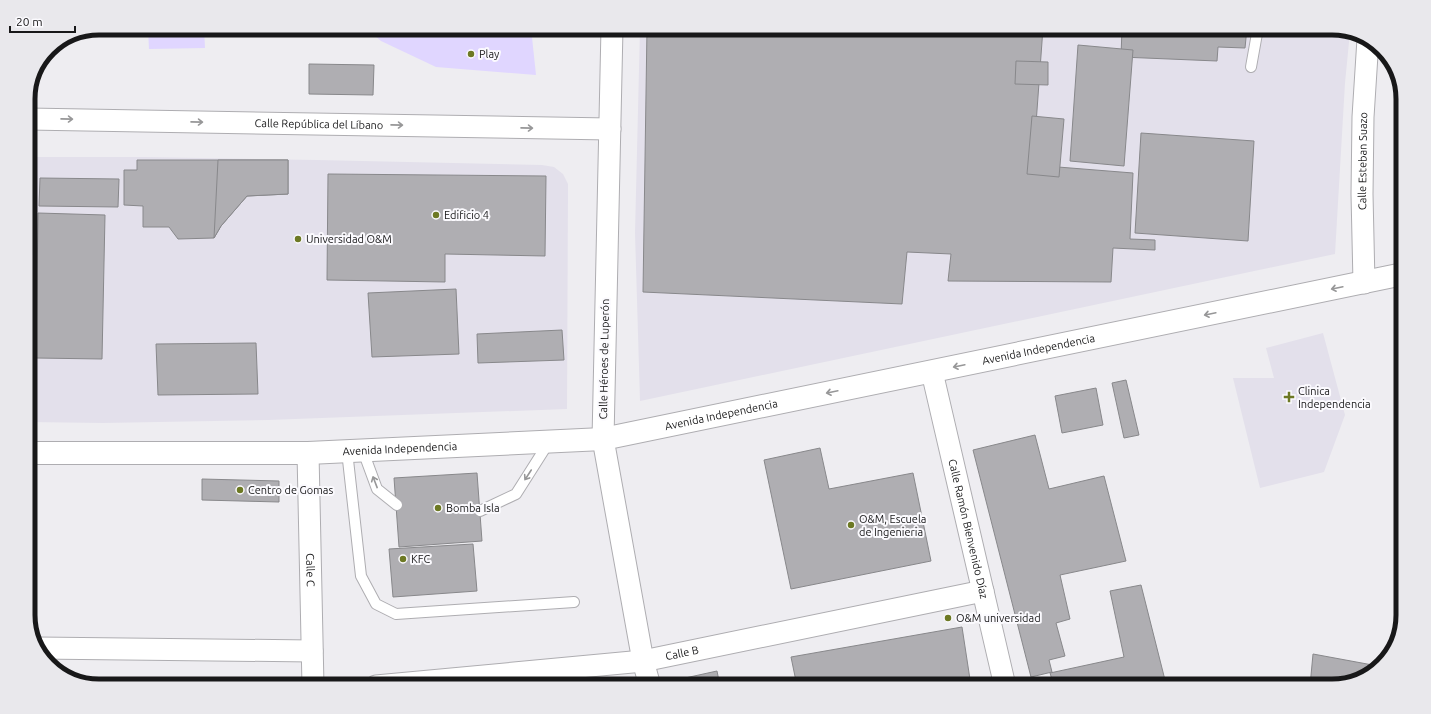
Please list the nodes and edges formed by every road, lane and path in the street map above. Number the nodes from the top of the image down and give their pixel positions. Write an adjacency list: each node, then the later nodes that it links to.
1 (612, 35): 6 (street, Calle Héroes de Luperón)
2 (1257, 35): 4 (lane)
3 (1368, 46): 8 (street, Calle Esteban Suazo)
4 (1251, 66)
5 (35, 119): 6 (street, Calle República del Líbano, one-way to 6)
6 (610, 129): 10 (street, Calle Héroes de Luperón)
7 (1396, 275): 8 (main road, Avenida Independencia)
8 (1364, 282): 9 (main road, Avenida Independencia, one-way to 9)
9 (932, 372): 10 (main road, Avenida Independencia, one-way to 10); 17 (street, Calle Ramón Bienvenido Díaz)
10 (603, 439): 11 (main road, Avenida Independencia); 21 (street, Calle Héroes de Luperón)
11 (549, 442): 12 (main road, Avenida Independencia); 16 (lane, one-way to 16)
12 (355, 451): 14 (main road, Avenida Independencia); 15 (lane, one-way to 12); 18 (lane)
13 (35, 453): 14 (main road, Avenida Independencia)
14 (308, 453): 20 (street, Calle C)
15 (397, 505)
16 (480, 511)
17 (983, 591): 21 (street, Calle B); 25 (street, Calle Ramón Bienvenido Díaz)
18 (574, 602)
19 (45, 648): 20 (street)
20 (312, 651): 22 (street, Calle C)
21 (643, 660): 23 (street, Calle B); 24 (street, Calle Héroes de Luperón)
22 (313, 679)
23 (448, 679)
24 (648, 679)
25 (1003, 679)

